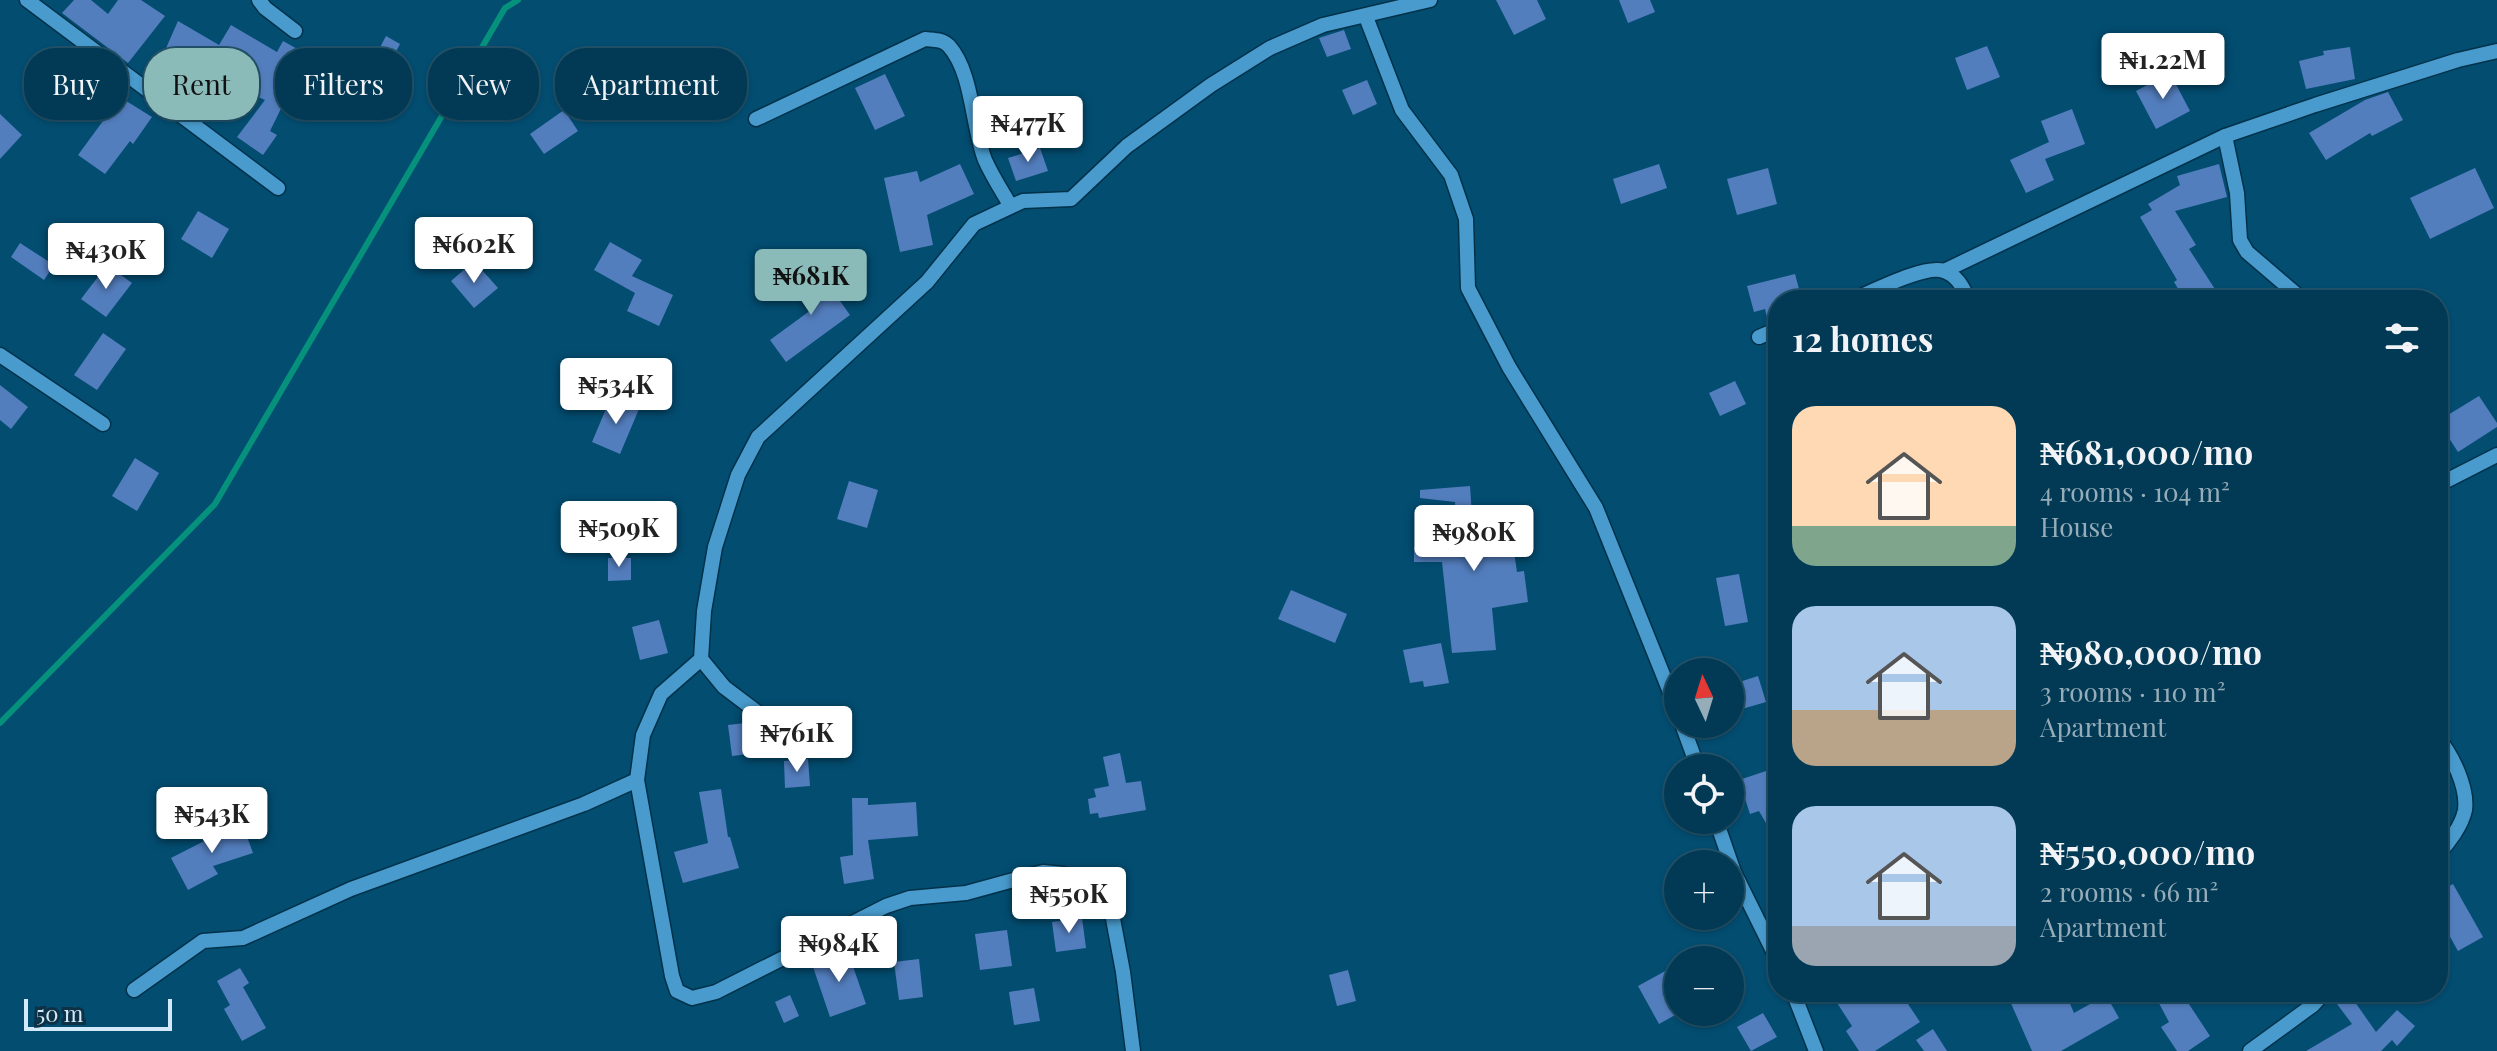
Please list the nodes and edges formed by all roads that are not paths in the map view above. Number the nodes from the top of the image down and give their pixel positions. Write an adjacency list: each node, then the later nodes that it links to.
1 (27, 0): 9 (street)
2 (259, 0): 5 (street)
3 (1430, 0): 4 (street)
4 (1366, 17): 10 (street); 22 (street)
5 (295, 31)
6 (2497, 51): 8 (street)
7 (756, 119): 10 (street)
8 (2225, 136): 11 (street); 14 (street)
9 (278, 188)
10 (1010, 205): 21 (street)
11 (1944, 271): 12 (street); 13 (street)
12 (1878, 290)
13 (1964, 290)
14 (2291, 290)
15 (1768, 333): 16 (street)
16 (1759, 337)
17 (0, 355): 18 (street)
18 (103, 424)
19 (2497, 455): 20 (street)
20 (2448, 480)
21 (701, 659): 23 (street); 25 (street)
22 (1664, 677)
23 (786, 734)
24 (2448, 753): 27 (street)
25 (637, 780): 29 (street); 32 (street)
26 (1721, 834): 28 (street)
27 (2448, 840)
28 (1768, 941)
29 (134, 990)
30 (1797, 1002): 33 (street)
31 (2316, 1002): 34 (street)
32 (1133, 1051)
33 (1816, 1051)
34 (2250, 1051)

